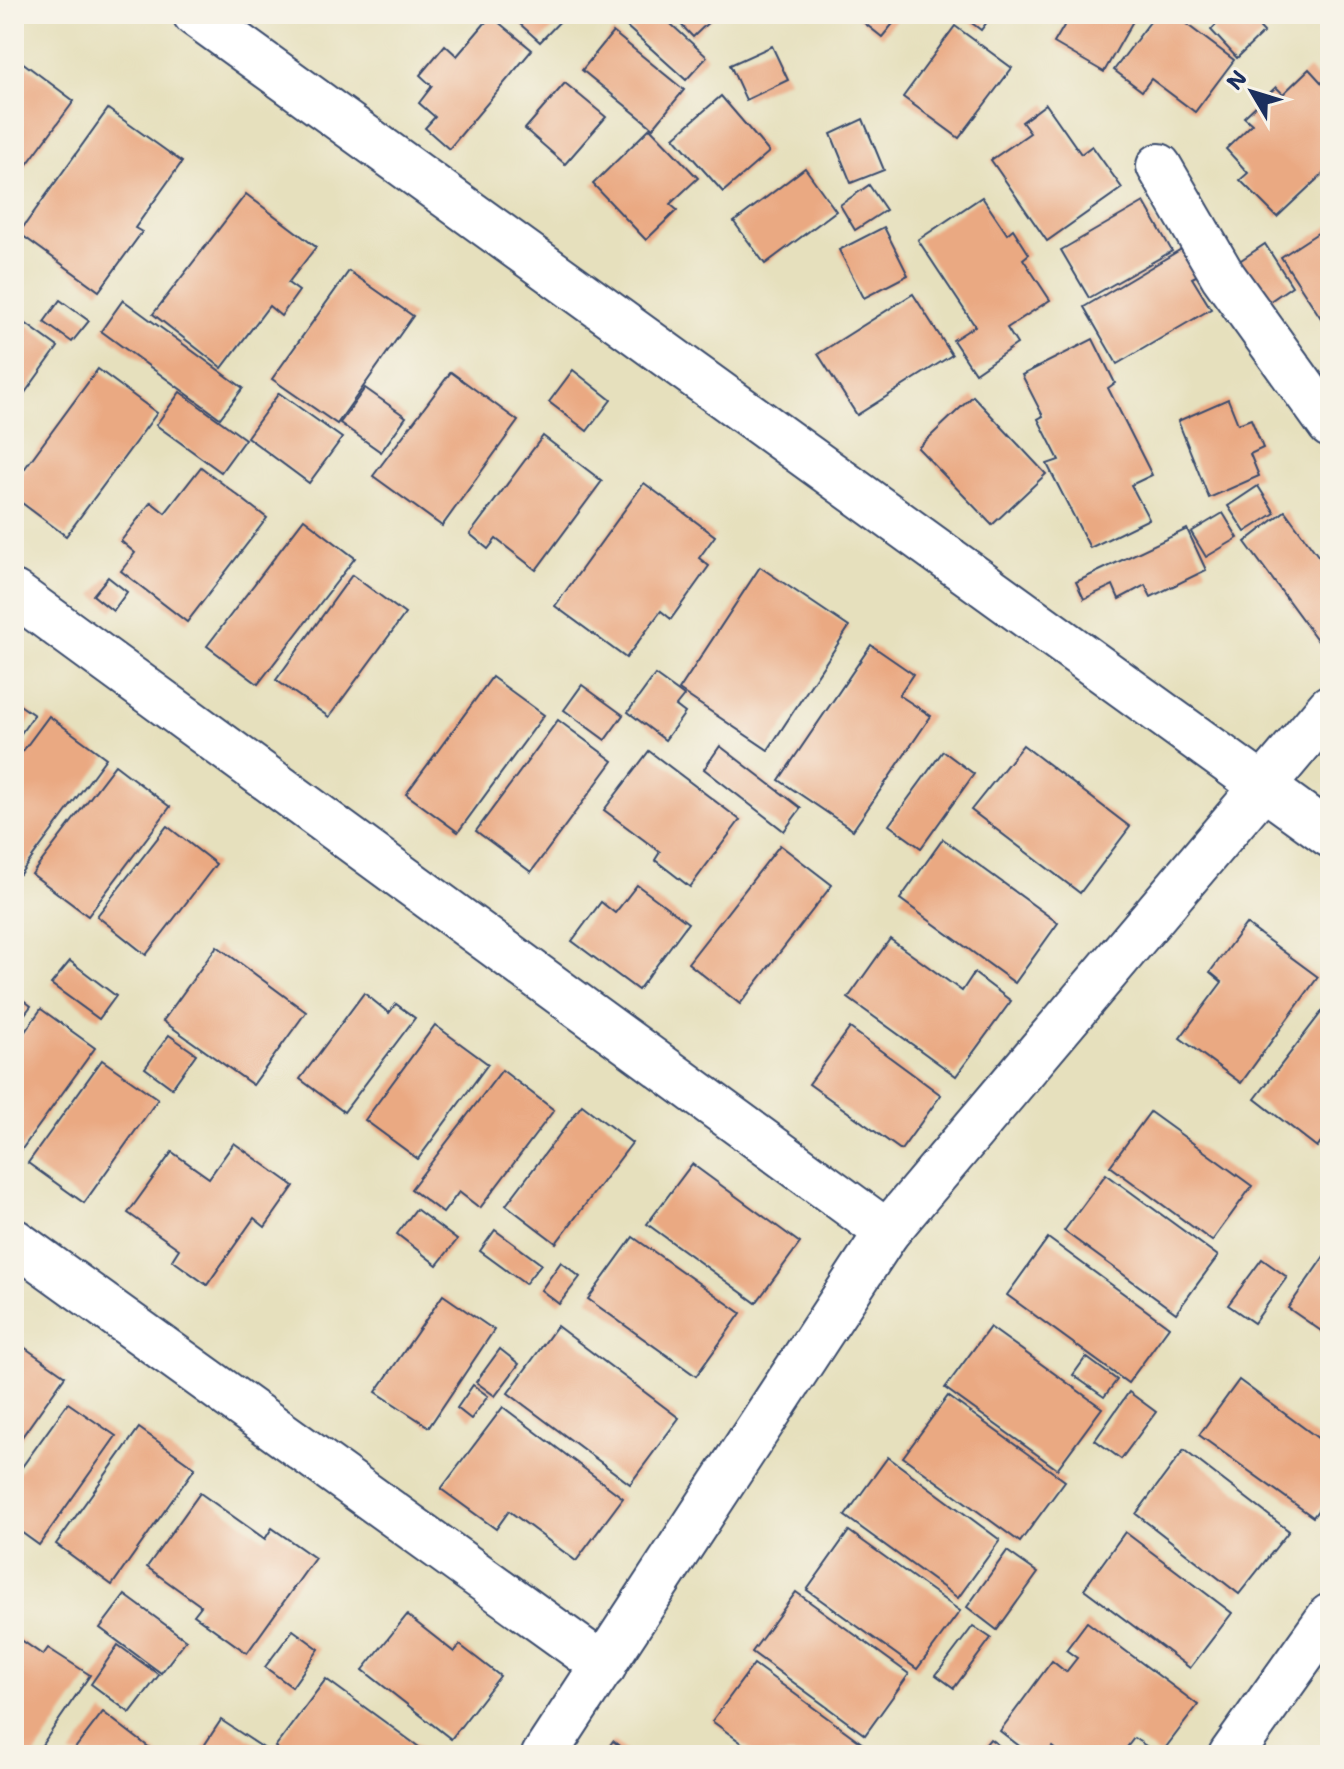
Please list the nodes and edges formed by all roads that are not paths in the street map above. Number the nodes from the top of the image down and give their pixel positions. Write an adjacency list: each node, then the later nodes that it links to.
1 (195, 14): 6 (street)
2 (1159, 166): 3 (street)
3 (1330, 425)
4 (14, 593): 8 (street)
5 (1330, 707): 6 (street)
6 (1265, 787): 7 (street); 8 (street)
7 (1330, 835)
8 (887, 1232): 11 (street)
9 (14, 1241): 11 (street)
10 (1330, 1616): 13 (street)
11 (604, 1666): 12 (street)
12 (544, 1755)
13 (1231, 1755)

